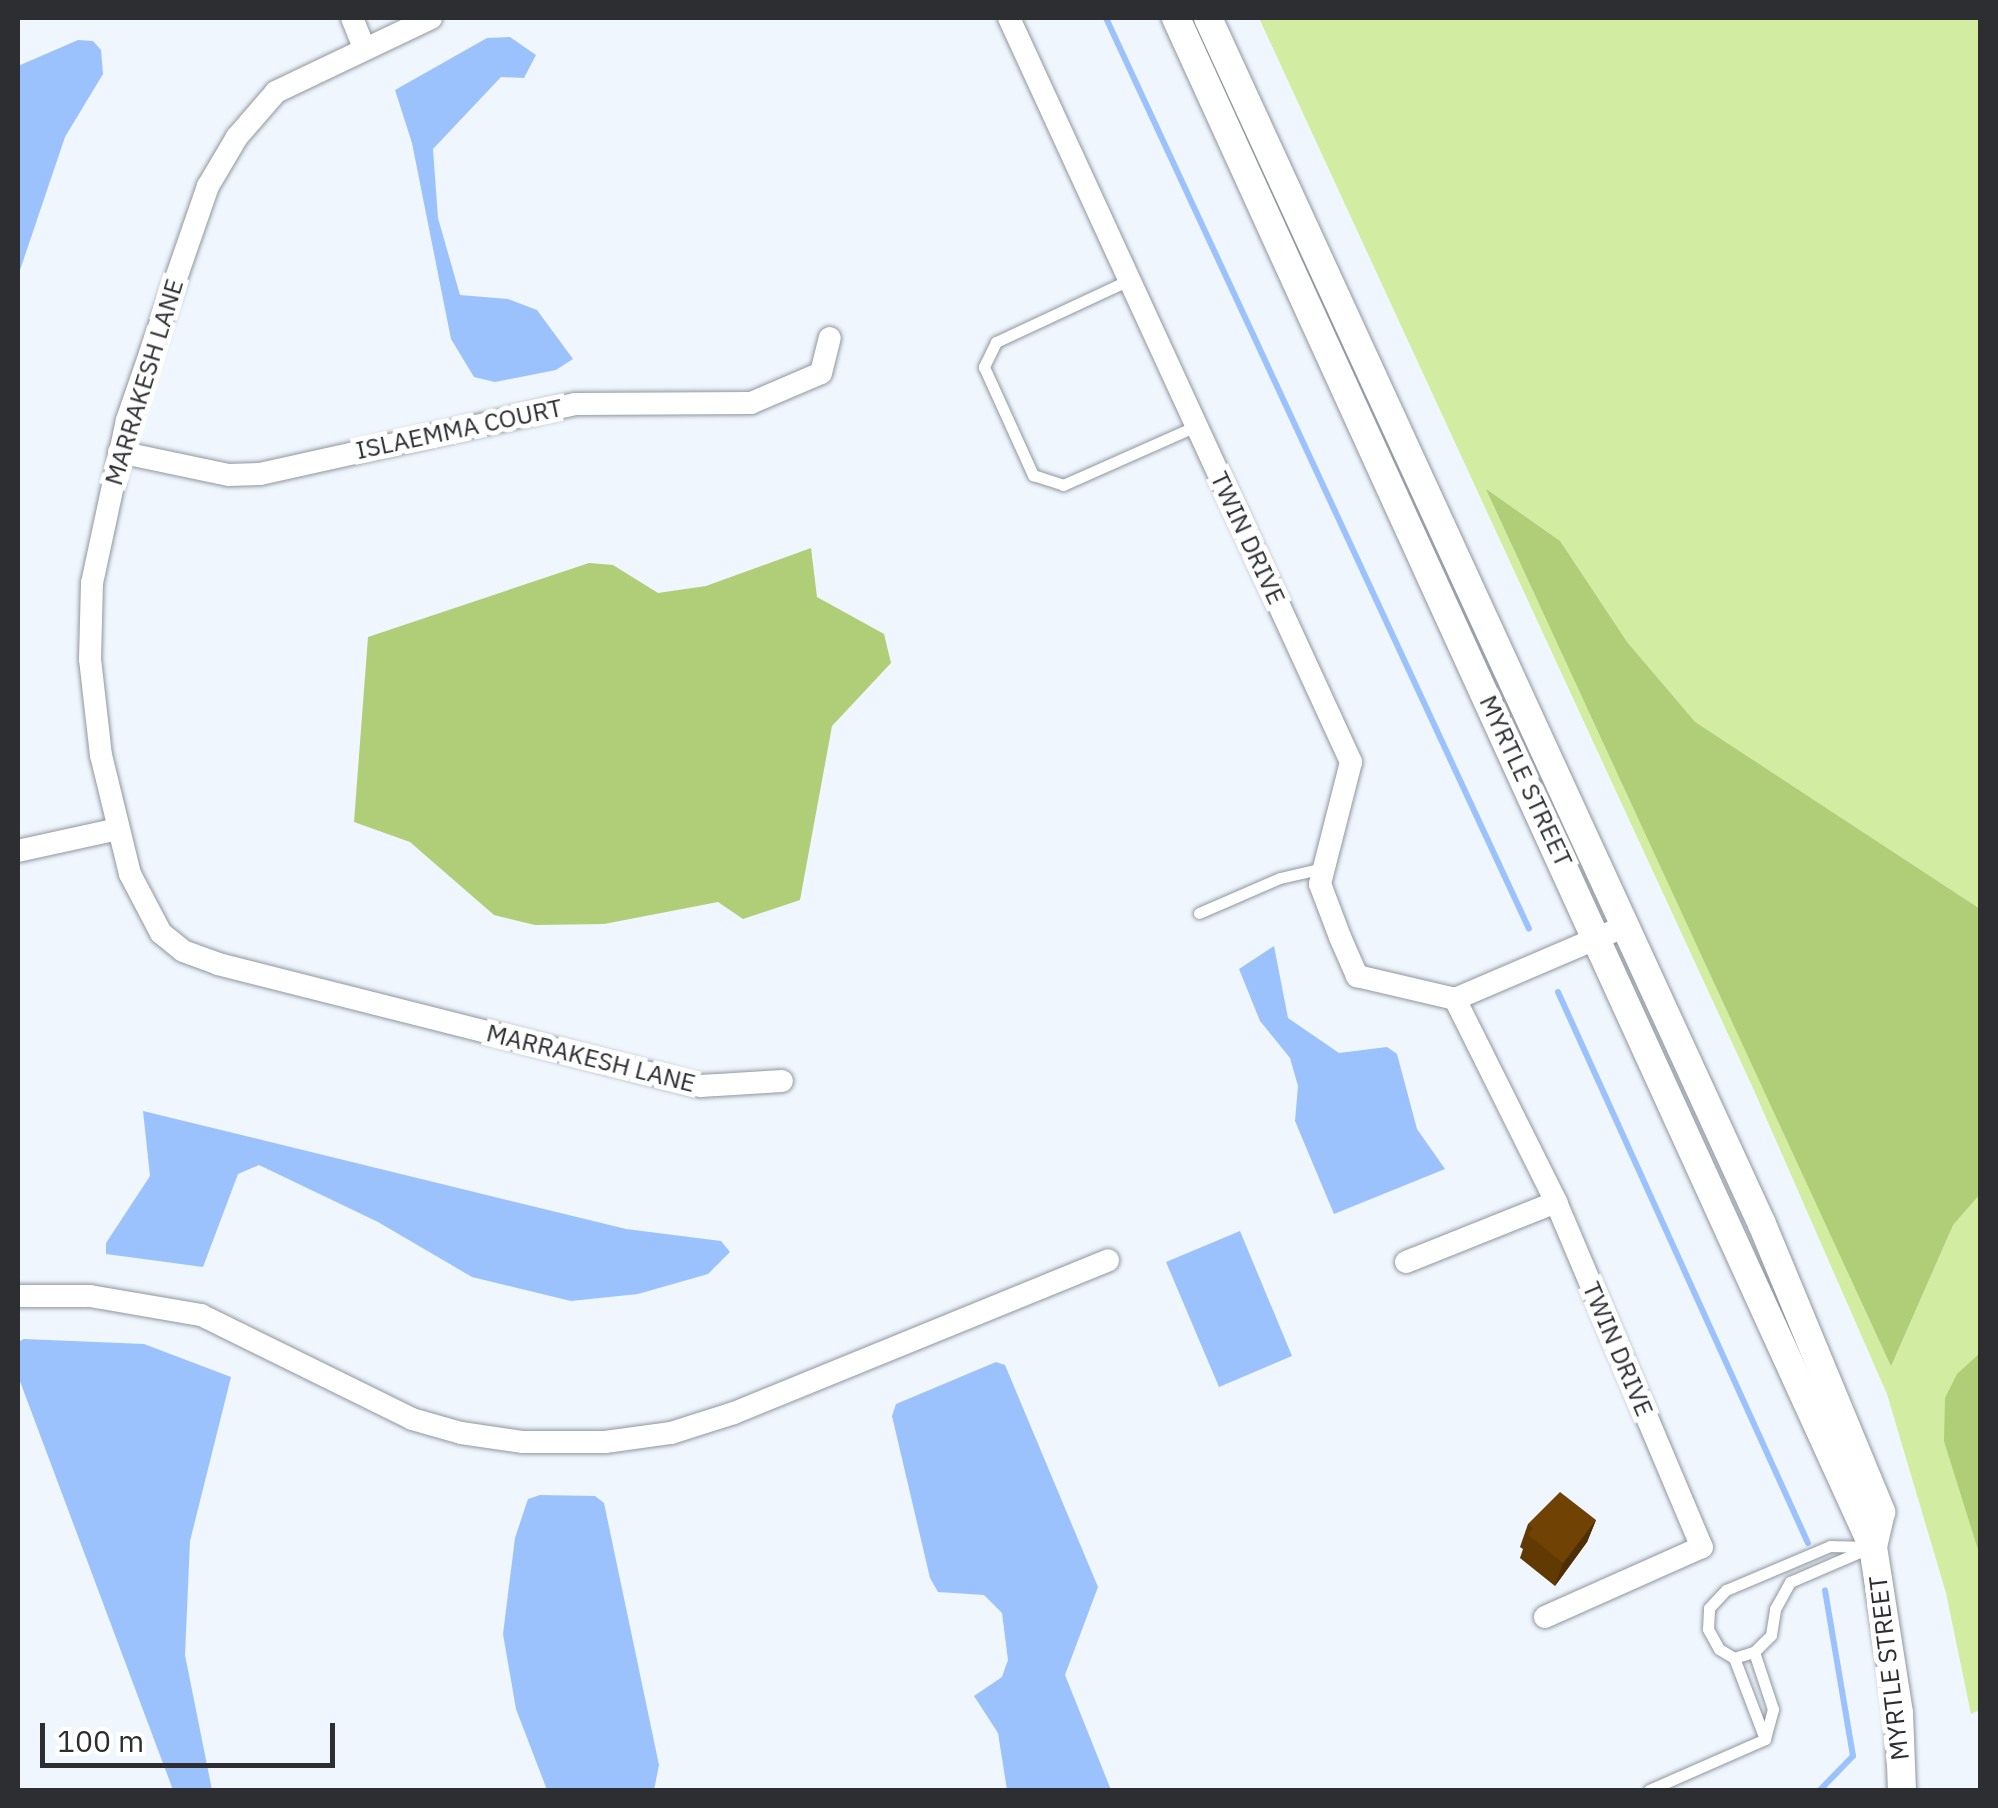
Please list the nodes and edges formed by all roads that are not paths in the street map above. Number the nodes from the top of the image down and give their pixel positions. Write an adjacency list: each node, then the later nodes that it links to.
1 (352, 18): 6 (street)
2 (431, 18): 6 (street, MARRAKESH LANE)
3 (1008, 18): 7 (street, TWIN DRIVE)
4 (1176, 18): 16 (street, MYRTLE STREET)
5 (1208, 18): 15 (street, MYRTLE STREET)
6 (364, 47): 10 (street, MARRAKESH LANE)
7 (1129, 280): 9 (street, TWIN DRIVE); 9 (lane)
8 (830, 338): 10 (street, ISLAEMMA COURT)
9 (1196, 426): 13 (street, TWIN DRIVE)
10 (120, 452): 11 (street, MARRAKESH LANE)
11 (118, 829): 12 (street); 18 (street, MARRAKESH LANE)
12 (18, 851)
13 (1323, 868): 14 (lane); 17 (street, TWIN DRIVE)
14 (1198, 913)
15 (1625, 926): 16 (street); 23 (street, MYRTLE STREET)
16 (1598, 938): 17 (street); 23 (street, MYRTLE STREET)
17 (1455, 1000): 19 (street, TWIN DRIVE)
18 (782, 1081)
19 (1556, 1202): 21 (street); 24 (street, TWIN DRIVE)
20 (1108, 1260): 22 (street)
21 (1406, 1262)
22 (18, 1296)
23 (1872, 1547): 25 (lane); 26 (lane); 29 (street, MYRTLE STREET)
24 (1546, 1617)
25 (1754, 1652): 26 (lane); 27 (lane)
26 (1734, 1658): 27 (lane)
27 (1765, 1738): 28 (lane)
28 (1649, 1790)
29 (1902, 1790)

